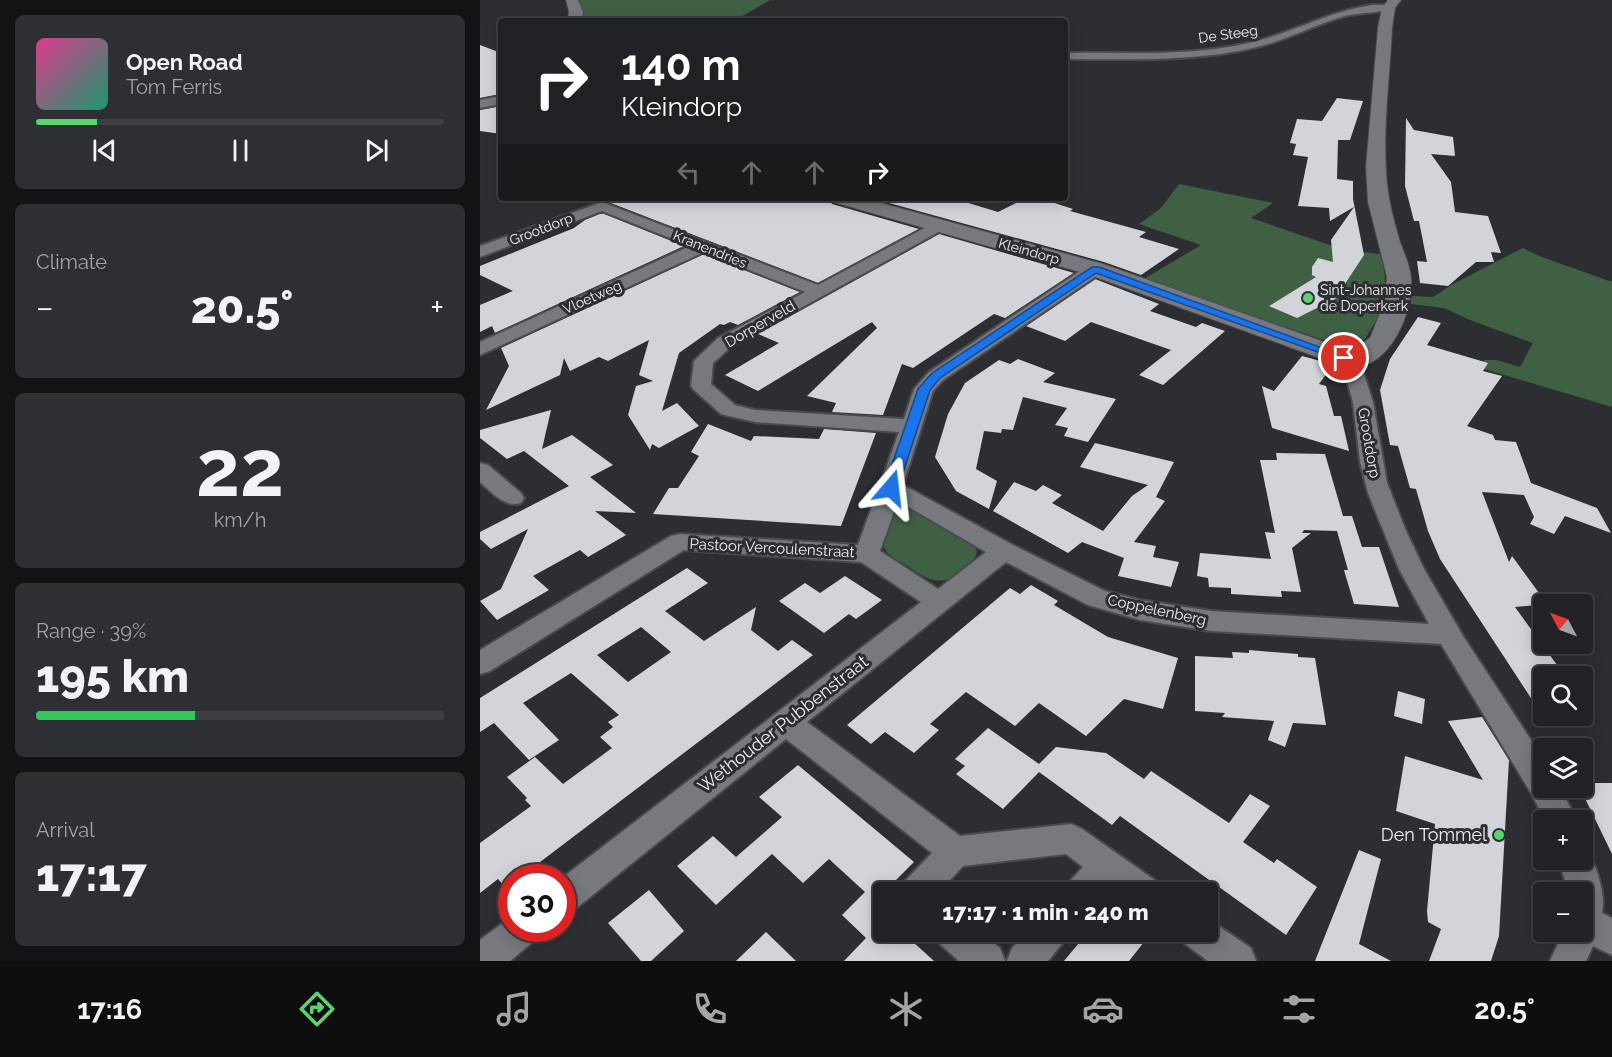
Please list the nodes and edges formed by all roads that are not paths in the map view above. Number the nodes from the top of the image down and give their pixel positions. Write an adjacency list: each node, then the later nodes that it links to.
1 (572, 0): 3 (street)
2 (1392, 4): 4 (street, De Steeg); 15 (street)
3 (575, 18)
4 (1068, 56)
5 (498, 101): 6 (street)
6 (480, 104)
7 (851, 201): 9 (street, Kleindorp)
8 (602, 206): 10 (street, Kranendries); 11 (street, Grootdorp)
9 (939, 226): 12 (street, Kleindorp); 13 (street, Dorperveld)
10 (704, 246): 13 (street, Kranendries); 14 (street, Vloetweg)
11 (480, 252)
12 (1095, 270): 15 (street, Kleindorp); 16 (street)
13 (818, 291): 16 (street, Dorperveld)
14 (480, 349)
15 (1351, 360): 23 (street, Grootdorp)
16 (910, 426): 18 (street)
17 (480, 470): 19 (street)
18 (891, 488): 20 (street, Coppelenberg); 21 (street)
19 (513, 498)
20 (1004, 551): 22 (street, Wethouder Pubbenstraat); 23 (street, Coppelenberg)
21 (867, 554): 22 (street, Pastoor Vercoulenstraat); 24 (street, Pastoor Vercoulenstraat)
22 (939, 602): 25 (street, Wethouder Pubbenstraat)
23 (1450, 635): 26 (street, Grootdorp)
24 (480, 663)
25 (785, 722): 27 (street); 32 (street, Wethouder Pubbenstraat)
26 (1533, 769)
27 (955, 852): 28 (street); 29 (street)
28 (1106, 865): 30 (street); 31 (street)
29 (926, 882)
30 (1091, 882)
31 (1130, 882)
32 (576, 887)
33 (506, 942): 38 (street)
34 (964, 942): 39 (street)
35 (1041, 942): 40 (street)
36 (1211, 942): 41 (street)
37 (1581, 942): 42 (street)
38 (482, 961)
39 (987, 961)
40 (1025, 961)
41 (1238, 961)
42 (1568, 961)

